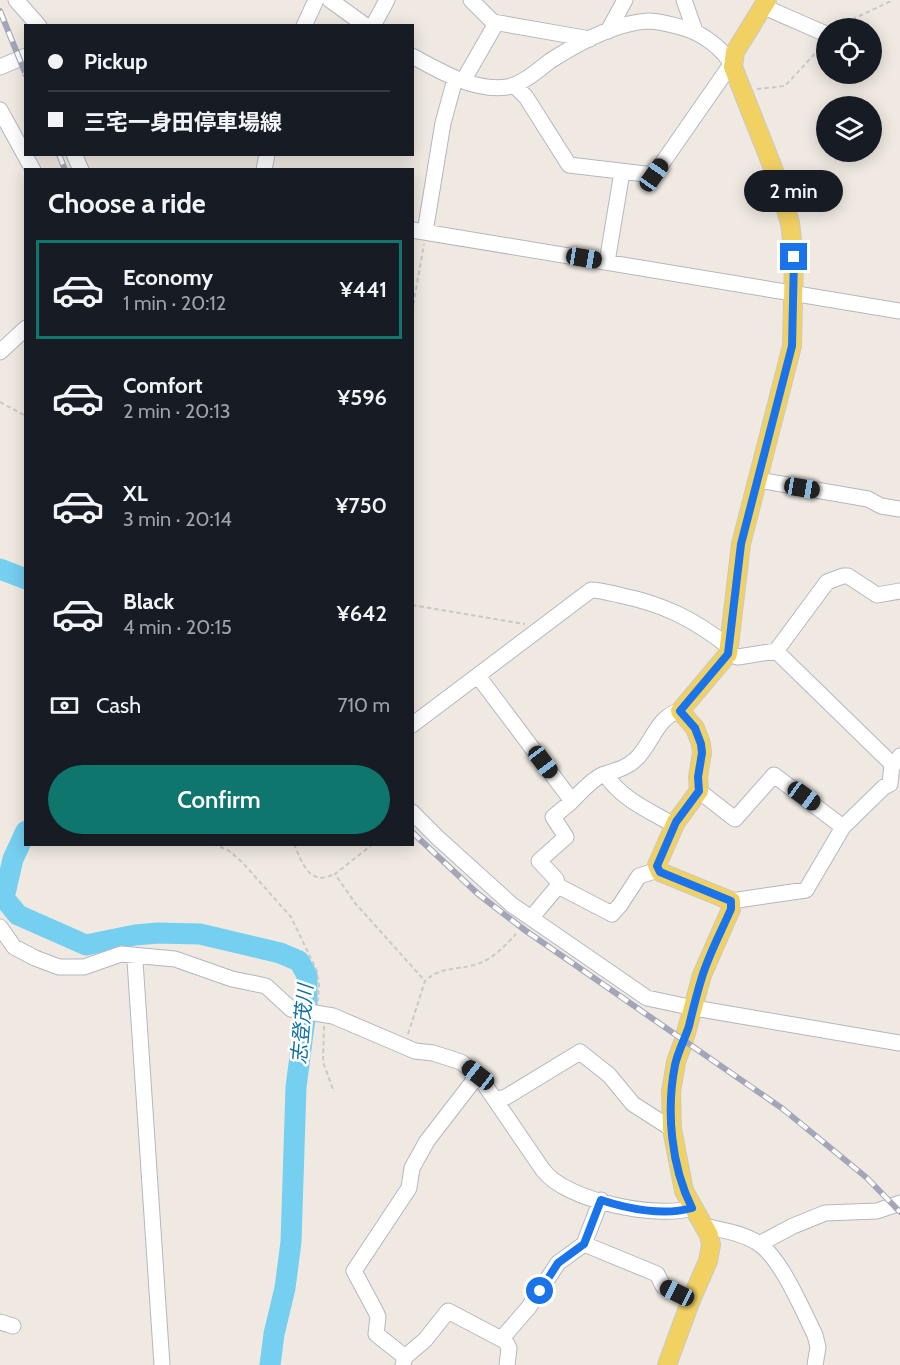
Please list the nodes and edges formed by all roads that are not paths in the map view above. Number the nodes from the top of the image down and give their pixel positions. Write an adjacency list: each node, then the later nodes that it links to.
1 (16, 0): 10 (street)
2 (316, 0): 11 (street)
3 (330, 0): 12 (street)
4 (387, 0): 13 (street)
5 (471, 0): 9 (street)
6 (626, 0): 15 (street)
7 (684, 0): 16 (street)
8 (765, 3): 14 (street); 21 (main road)
9 (495, 22): 17 (street); 22 (street)
10 (37, 24)
11 (305, 24)
12 (363, 24)
13 (375, 24)
14 (816, 29)
15 (608, 31): 16 (street); 17 (street)
16 (695, 31): 21 (street)
17 (590, 39): 23 (street)
18 (24, 57): 20 (street)
19 (414, 57): 22 (street)
20 (0, 67)
21 (733, 67): 26 (street); 29 (main road)
22 (459, 80): 23 (street); 27 (street)
23 (514, 85): 26 (street)
24 (0, 110): 25 (street)
25 (24, 154)
26 (622, 172): 28 (street)
27 (421, 231): 28 (street)
28 (607, 262): 29 (street)
29 (793, 293): 30 (street); 33 (main road)
30 (900, 311)
31 (24, 330): 32 (street)
32 (0, 352)
33 (758, 480): 34 (street); 36 (main road)
34 (900, 509)
35 (900, 591): 37 (street)
36 (729, 650): 37 (street); 38 (street); 39 (main road)
37 (776, 651): 41 (street)
38 (478, 676): 40 (street); 45 (street)
39 (680, 711): 42 (street); 44 (main road)
40 (414, 724)
41 (896, 760): 43 (street)
42 (606, 775): 45 (street); 47 (street)
43 (895, 787): 48 (street)
44 (699, 791): 47 (main road); 48 (street)
45 (570, 803): 50 (street)
46 (414, 814): 52 (street)
47 (674, 825): 49 (main road)
48 (843, 827): 51 (street)
49 (658, 870): 50 (street); 51 (main road)
50 (558, 886): 52 (street)
51 (731, 901): 55 (main road)
52 (532, 917): 55 (street)
53 (0, 927): 54 (street)
54 (132, 955): 57 (street); 69 (street)
55 (694, 1008): 56 (street); 59 (main road)
56 (900, 1043)
57 (478, 1075): 58 (street); 68 (street)
58 (496, 1100): 59 (street); 60 (street)
59 (672, 1129): 62 (main road)
60 (601, 1200): 62 (street); 64 (street)
61 (900, 1203): 65 (street)
62 (692, 1208): 63 (main road)
63 (704, 1226): 65 (street); 66 (main road)
64 (584, 1244): 66 (street); 67 (street)
65 (759, 1244): 72 (street)
66 (691, 1300): 71 (main road)
67 (505, 1341): 68 (street); 70 (street)
68 (404, 1361)
69 (162, 1365)
70 (507, 1365)
71 (668, 1365)
72 (815, 1365)

